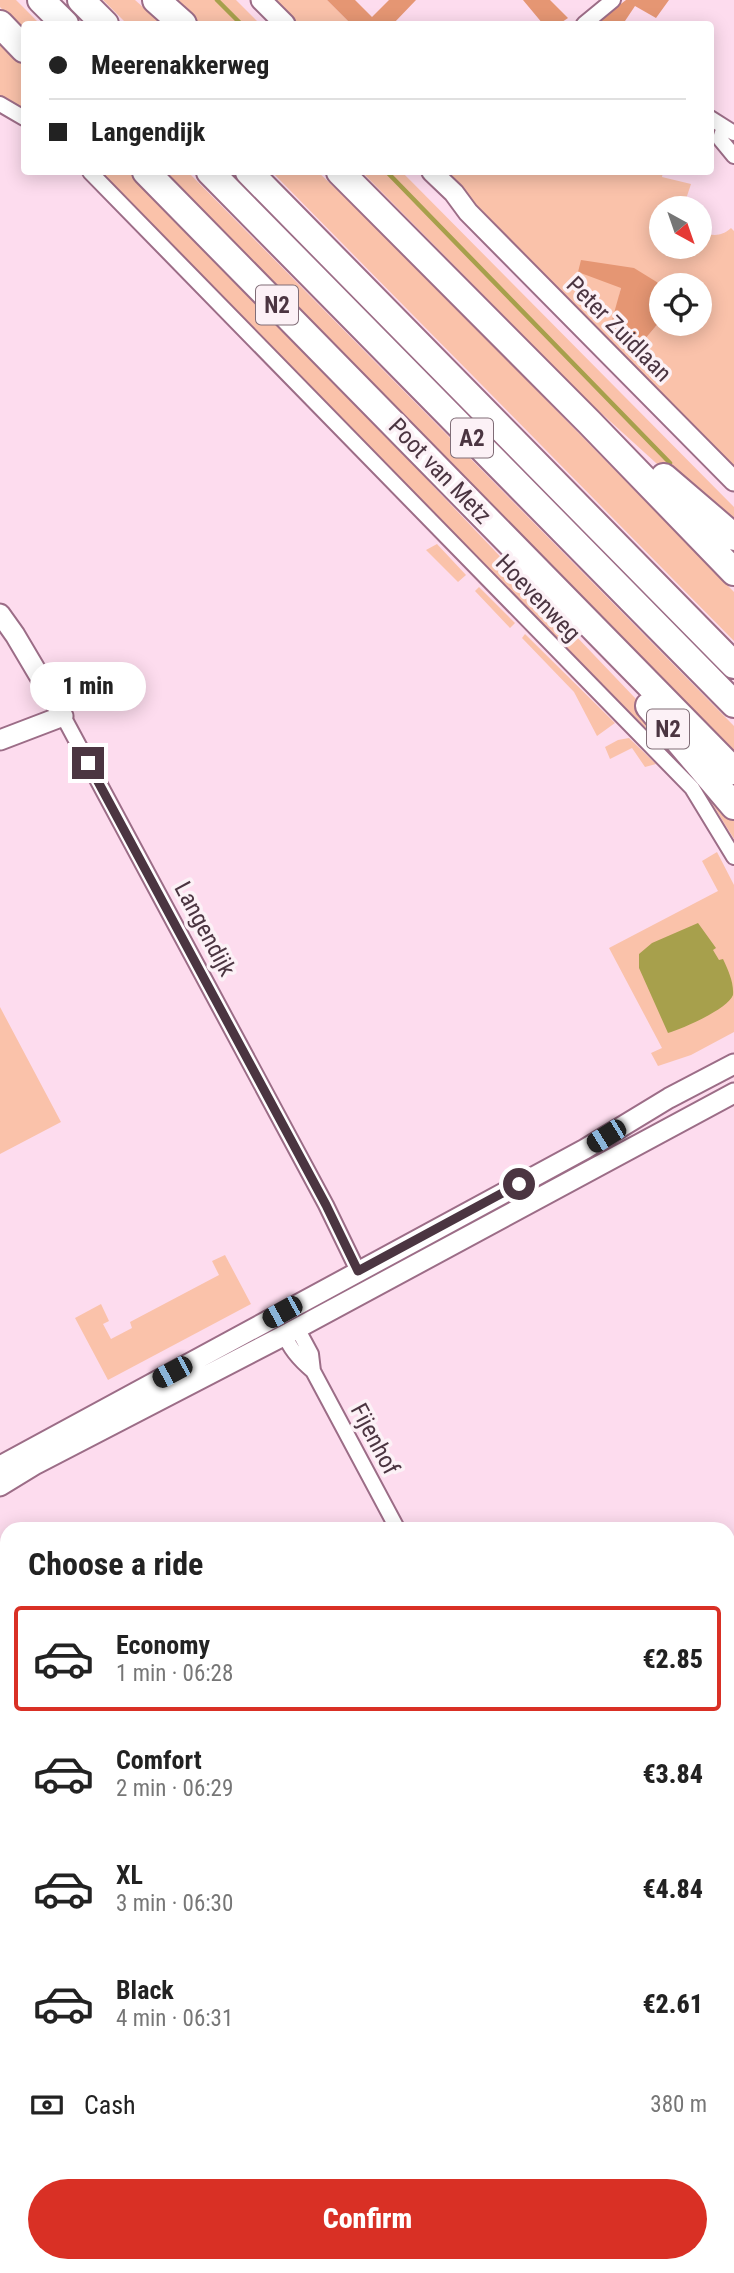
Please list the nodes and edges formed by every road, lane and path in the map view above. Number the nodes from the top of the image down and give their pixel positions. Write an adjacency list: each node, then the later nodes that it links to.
1 (41, 0): 6 (highway)
2 (81, 0): 7 (highway)
3 (156, 0): 8 (highway)
4 (261, 0): 9 (main road)
5 (613, 0): 10 (street)
6 (62, 21)
7 (102, 21)
8 (180, 21)
9 (282, 21)
10 (588, 21)
11 (0, 24): 12 (highway)
12 (21, 46)
13 (0, 104): 14 (street)
14 (21, 116)
15 (714, 121): 16 (street)
16 (729, 130): 17 (street)
17 (734, 156)
18 (93, 175): 38 (street, Hoevenweg)
19 (149, 175): 31 (highway, Poot van Metz / N2)
20 (213, 175): 33 (highway, Poot van Metz / A2)
21 (252, 175): 32 (highway, A2)
22 (343, 175): 26 (highway)
23 (422, 175): 25 (main road, Peter Zuidlaan)
24 (435, 175): 25 (main road, Peter Zuidlaan)
25 (468, 212): 27 (main road, Peter Zuidlaan)
26 (589, 422): 28 (highway); 29 (highway)
27 (734, 481)
28 (734, 537)
29 (734, 572)
30 (0, 614): 34 (main road, Langendijk)
31 (610, 646): 36 (highway, Poot van Metz / N2); 37 (highway, N2)
32 (734, 665)
33 (734, 704)
34 (63, 716): 35 (main road); 41 (street, Langendijk)
35 (0, 740)
36 (734, 771)
37 (734, 806)
38 (734, 857)
39 (734, 1063): 41 (main road)
40 (734, 1093): 42 (main road)
41 (358, 1271): 43 (main road)
42 (291, 1332): 44 (main road); 45 (street, Fijenhof)
43 (0, 1466)
44 (0, 1486)
45 (394, 1522)

